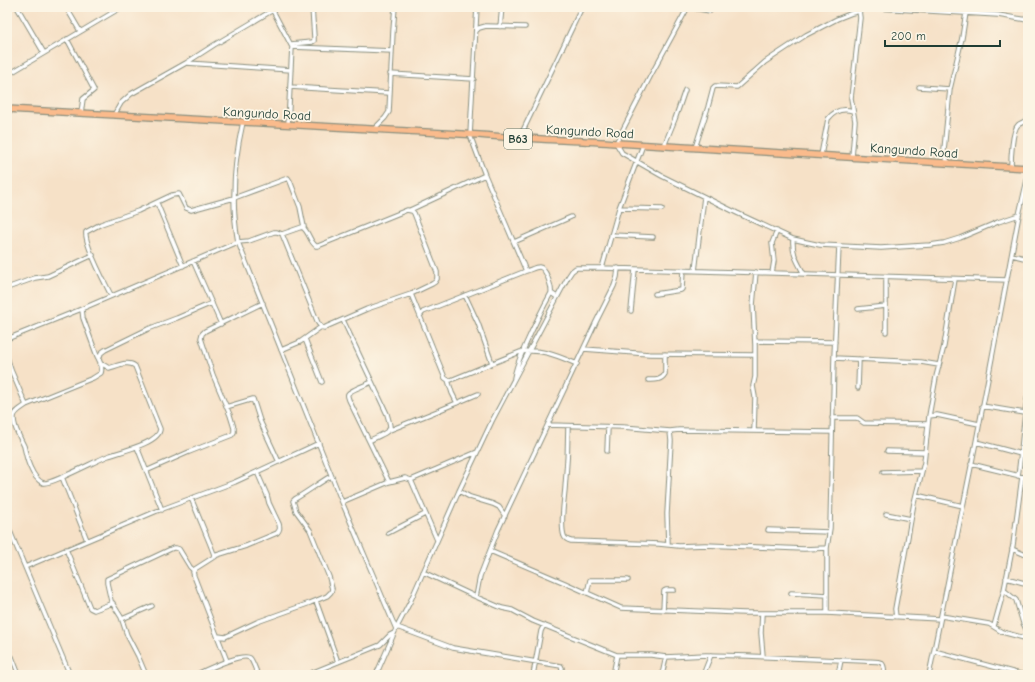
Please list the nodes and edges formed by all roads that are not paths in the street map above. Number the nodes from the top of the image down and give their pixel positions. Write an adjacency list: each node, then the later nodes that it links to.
1 (17, 7): 22 (street)
2 (66, 7): 17 (street)
3 (122, 7): 10 (street)
4 (312, 7): 20 (street)
5 (395, 7): 21 (street)
6 (477, 7): 18 (street)
7 (502, 7): 15 (street)
8 (582, 7): 42 (street)
9 (860, 8): 13 (street); 34 (street); 46 (street)
10 (116, 9): 17 (street)
11 (272, 9): 20 (street); 23 (street)
12 (710, 11): 43 (street)
13 (966, 13): 14 (street); 30 (street)
14 (1028, 20)
15 (500, 27): 16 (street); 18 (street)
16 (525, 27)
17 (80, 31): 19 (street)
18 (476, 31): 27 (street)
19 (67, 39): 22 (street); 35 (street)
20 (292, 46): 21 (street); 24 (street)
21 (392, 51): 26 (street)
22 (44, 53): 25 (street)
23 (186, 63): 24 (street); 36 (street)
24 (292, 70): 28 (street)
25 (7, 71)
26 (390, 74): 27 (street); 32 (street)
27 (474, 79): 41 (street)
28 (290, 87): 32 (street); 39 (street)
29 (919, 87): 30 (street)
30 (950, 89): 50 (street)
31 (685, 90): 45 (street)
32 (389, 93): 40 (street)
33 (7, 109): 35 (highway, Kangundo Road / B63)
34 (853, 111): 47 (street); 48 (street)
35 (81, 113): 36 (highway, Kangundo Road / B63)
36 (114, 115): 38 (highway, Kangundo Road / B63)
37 (1028, 118): 51 (street)
38 (244, 122): 39 (highway, Kangundo Road / B63); 55 (street)
39 (288, 125): 40 (highway, Kangundo Road / B63)
40 (373, 130): 41 (highway, Kangundo Road / B63)
41 (470, 135): 42 (highway, Kangundo Road / B63); 53 (street)
42 (519, 139): 43 (highway, Kangundo Road / B63)
43 (616, 143): 44 (highway, Kangundo Road / B63); 49 (street)
44 (643, 145): 45 (highway, Kangundo Road / B63); 49 (street)
45 (664, 146): 46 (highway, Kangundo Road / B63)
46 (695, 148): 47 (highway, Kangundo Road / B63)
47 (820, 155): 48 (highway, Kangundo Road / B63)
48 (852, 157): 50 (highway, Kangundo Road / B63)
49 (636, 162): 56 (street); 58 (street)
50 (949, 163): 51 (highway, Kangundo Road / B63)
51 (1011, 167): 52 (highway, Kangundo Road / B63)
52 (1028, 168)
53 (485, 174): 60 (street); 70 (street)
54 (1028, 176): 61 (street)
55 (234, 198): 57 (street); 63 (street); 69 (street)
56 (704, 198): 64 (street); 82 (street)
57 (157, 203): 72 (street); 76 (street)
58 (619, 208): 59 (street); 66 (street)
59 (662, 209)
60 (410, 210): 63 (street); 92 (street)
61 (1019, 215): 71 (street); 73 (street)
62 (570, 217): 70 (street)
63 (304, 228): 65 (street)
64 (777, 231): 68 (street); 84 (street)
65 (282, 234): 69 (street); 108 (street)
66 (611, 235): 67 (street); 77 (street)
67 (654, 237)
68 (793, 238): 71 (street); 85 (street)
69 (238, 242): 75 (street); 98 (street)
70 (514, 242): 81 (street)
71 (839, 246): 86 (street)
72 (93, 255): 90 (street); 95 (street)
73 (1012, 255): 74 (street); 89 (street)
74 (1028, 259)
75 (193, 261): 76 (street); 97 (street)
76 (183, 266): 95 (street)
77 (602, 268): 78 (street); 96 (street)
78 (618, 268): 79 (street); 114 (street)
79 (635, 269): 80 (street); 103 (street)
80 (683, 270): 82 (street); 93 (street)
81 (526, 271): 91 (street); 94 (street)
82 (695, 271): 83 (street)
83 (756, 272): 84 (street); 112 (street)
84 (772, 273): 85 (street)
85 (804, 274): 86 (street)
86 (838, 276): 87 (street); 113 (street)
87 (886, 277): 88 (street); 99 (street)
88 (955, 279): 89 (street); 126 (street)
89 (1007, 280): 137 (street)
90 (7, 288)
91 (551, 293): 96 (street); 117 (street)
92 (411, 294): 102 (street); 106 (street)
93 (655, 294)
94 (465, 295): 104 (street); 124 (street)
95 (111, 296): 100 (street)
96 (558, 297): 116 (street)
97 (212, 303): 107 (street); 123 (street)
98 (263, 303): 107 (street); 115 (street)
99 (886, 306): 101 (street); 109 (street)
100 (82, 309): 111 (street); 123 (street)
101 (858, 309)
102 (417, 310): 104 (street); 105 (street)
103 (631, 311)
104 (424, 312): 105 (street)
105 (420, 316): 127 (street)
106 (343, 320): 108 (street); 131 (street)
107 (221, 324): 138 (street)
108 (321, 327): 110 (street)
109 (886, 332)
110 (305, 338): 115 (street); 130 (street)
111 (7, 339)
112 (755, 341): 113 (street); 119 (street)
113 (835, 342): 121 (street)
114 (584, 349): 118 (street); 125 (street)
115 (281, 350): 154 (street)
116 (530, 350): 117 (street); 125 (street); 129 (street)
117 (523, 351): 124 (street); 129 (street)
118 (666, 354): 119 (street); 128 (street)
119 (755, 355): 150 (street)
120 (7, 357): 136 (street)
121 (834, 358): 122 (street); 141 (street)
122 (859, 359): 126 (street); 132 (street)
123 (100, 362): 136 (street); 155 (street)
124 (492, 363): 127 (street)
125 (577, 364): 144 (street)
126 (939, 365): 140 (street)
127 (448, 380): 135 (street)
128 (648, 380)
129 (513, 381): 158 (street)
130 (322, 382)
131 (372, 382): 148 (street); 152 (street)
132 (858, 388)
133 (478, 394): 135 (street)
134 (1028, 394): 139 (street)
135 (457, 403): 148 (street)
136 (26, 405): 169 (street)
137 (982, 406): 139 (street); 143 (street)
138 (226, 407): 161 (street); 163 (street)
139 (1025, 413): 145 (street)
140 (929, 416): 142 (street); 143 (street)
141 (832, 418): 142 (street); 151 (street)
142 (928, 424): 159 (street)
143 (979, 424): 153 (street)
144 (548, 425): 146 (street); 181 (street)
145 (1026, 425): 160 (street)
146 (568, 426): 147 (street); 189 (street)
147 (608, 427): 149 (street); 156 (street)
148 (390, 430): 152 (street)
149 (670, 431): 150 (street); 189 (street)
150 (754, 431): 151 (street)
151 (832, 432): 185 (street)
152 (369, 441): 172 (street)
153 (976, 442): 160 (street); 162 (street)
154 (319, 443): 161 (street); 167 (street)
155 (137, 447): 163 (street); 169 (street)
156 (607, 451)
157 (888, 451): 159 (street)
158 (477, 452): 171 (street); 173 (street)
159 (925, 452): 164 (street)
160 (1021, 454): 168 (street)
161 (279, 462): 165 (street)
162 (971, 464): 168 (street); 177 (street)
163 (146, 471): 178 (street)
164 (922, 471): 166 (street); 174 (street)
165 (256, 472): 175 (street); 195 (street)
166 (883, 472)
167 (331, 476): 176 (street); 208 (street)
168 (1020, 476): 170 (street); 192 (street)
169 (62, 477): 187 (street)
170 (1028, 478)
171 (410, 480): 172 (street); 179 (street)
172 (389, 482): 176 (street)
173 (459, 491): 181 (street); 188 (street)
174 (916, 495): 177 (street); 182 (street)
175 (191, 498): 178 (street); 195 (street)
176 (342, 502): 219 (street)
177 (963, 506): 215 (street)
178 (162, 510): 187 (street)
179 (425, 514): 186 (street); 188 (street)
180 (886, 514): 182 (street)
181 (505, 516): 193 (street)
182 (910, 519): 214 (street)
183 (7, 524): 196 (street)
184 (768, 530): 185 (street)
185 (829, 532): 190 (street)
186 (388, 533)
187 (87, 540): 191 (street)
188 (437, 540): 198 (street)
189 (668, 544): 190 (street)
190 (828, 548): 206 (street)
191 (66, 549): 196 (street); 209 (street)
192 (1012, 549): 194 (street); 199 (street)
193 (490, 551): 204 (street); 207 (street)
194 (1028, 556)
195 (215, 557): 197 (street)
196 (25, 567): 237 (street)
197 (194, 571): 209 (street); 222 (street)
198 (423, 572): 207 (street); 219 (street)
199 (1006, 578): 201 (street); 203 (street)
200 (628, 580): 204 (street)
201 (1028, 584)
202 (674, 590): 211 (street)
203 (1004, 590): 218 (street); 221 (street)
204 (587, 593): 211 (street)
205 (791, 593): 206 (street)
206 (827, 594): 213 (street)
207 (476, 597): 217 (street)
208 (316, 601): 223 (street); 234 (street)
209 (113, 603): 216 (street)
210 (152, 606): 216 (street)
211 (663, 610): 212 (street)
212 (762, 613): 213 (street); 230 (street)
213 (827, 613): 214 (street)
214 (896, 617): 215 (street)
215 (941, 617): 218 (street); 226 (street)
216 (122, 619): 238 (street)
217 (544, 625): 227 (street); 235 (street)
218 (994, 626): 224 (street)
219 (396, 628): 220 (street); 235 (street)
220 (394, 633): 234 (street); 242 (street)
221 (1028, 633)
222 (218, 636): 223 (street); 225 (street)
223 (225, 637): 225 (street)
224 (1028, 639)
225 (222, 646): 233 (street)
226 (934, 651): 250 (street); 251 (street)
227 (617, 655): 231 (street); 245 (street)
228 (711, 655): 230 (street); 231 (street); 247 (street)
229 (7, 656): 236 (street)
230 (763, 656): 232 (street)
231 (666, 657): 246 (street)
232 (841, 660): 248 (street); 249 (street)
233 (227, 661): 239 (street); 240 (street)
234 (338, 662): 241 (street)
235 (536, 662): 243 (street); 244 (street)
236 (19, 675)
237 (70, 675)
238 (146, 675)
239 (195, 675)
240 (258, 675)
241 (306, 675)
242 (376, 675)
243 (533, 675)
244 (561, 675)
245 (613, 675)
246 (662, 675)
247 (704, 675)
248 (838, 675)
249 (884, 675)
250 (929, 675)
251 (1024, 675)

